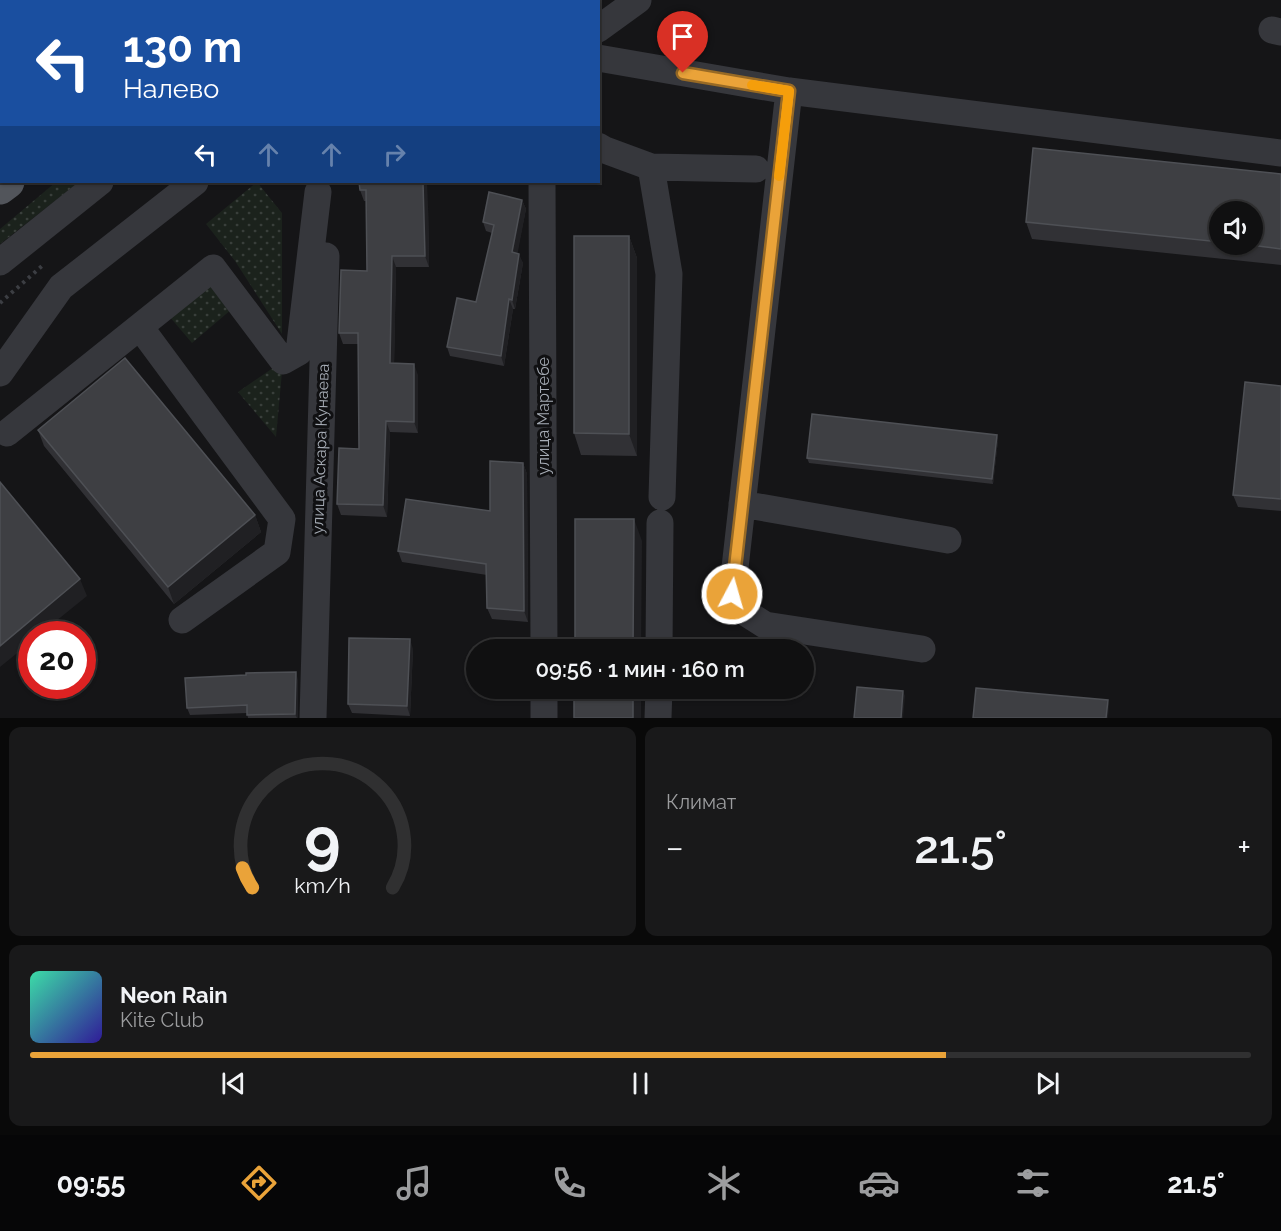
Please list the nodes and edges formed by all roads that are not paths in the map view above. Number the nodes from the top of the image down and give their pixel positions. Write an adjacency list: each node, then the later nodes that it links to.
1 (638, 0): 2 (street)
2 (600, 28)
3 (600, 58): 4 (street)
4 (789, 91): 6 (street); 17 (street)
5 (600, 147): 7 (street)
6 (1281, 153)
7 (651, 167): 8 (street); 21 (street)
8 (756, 170)
9 (99, 183): 13 (street)
10 (194, 183): 15 (street)
11 (542, 183): 20 (street, улица Мартебе)
12 (316, 187): 14 (street); 25 (street, улица Аскара Кунаева)
13 (0, 262)
14 (140, 327): 16 (street); 19 (street)
15 (0, 373)
16 (7, 433)
17 (742, 504): 18 (street); 22 (street)
18 (948, 540)
19 (182, 620)
20 (544, 639)
21 (659, 639)
22 (921, 649)
23 (544, 699): 26 (street)
24 (659, 699): 27 (street)
25 (313, 718)
26 (544, 718)
27 (658, 718)

